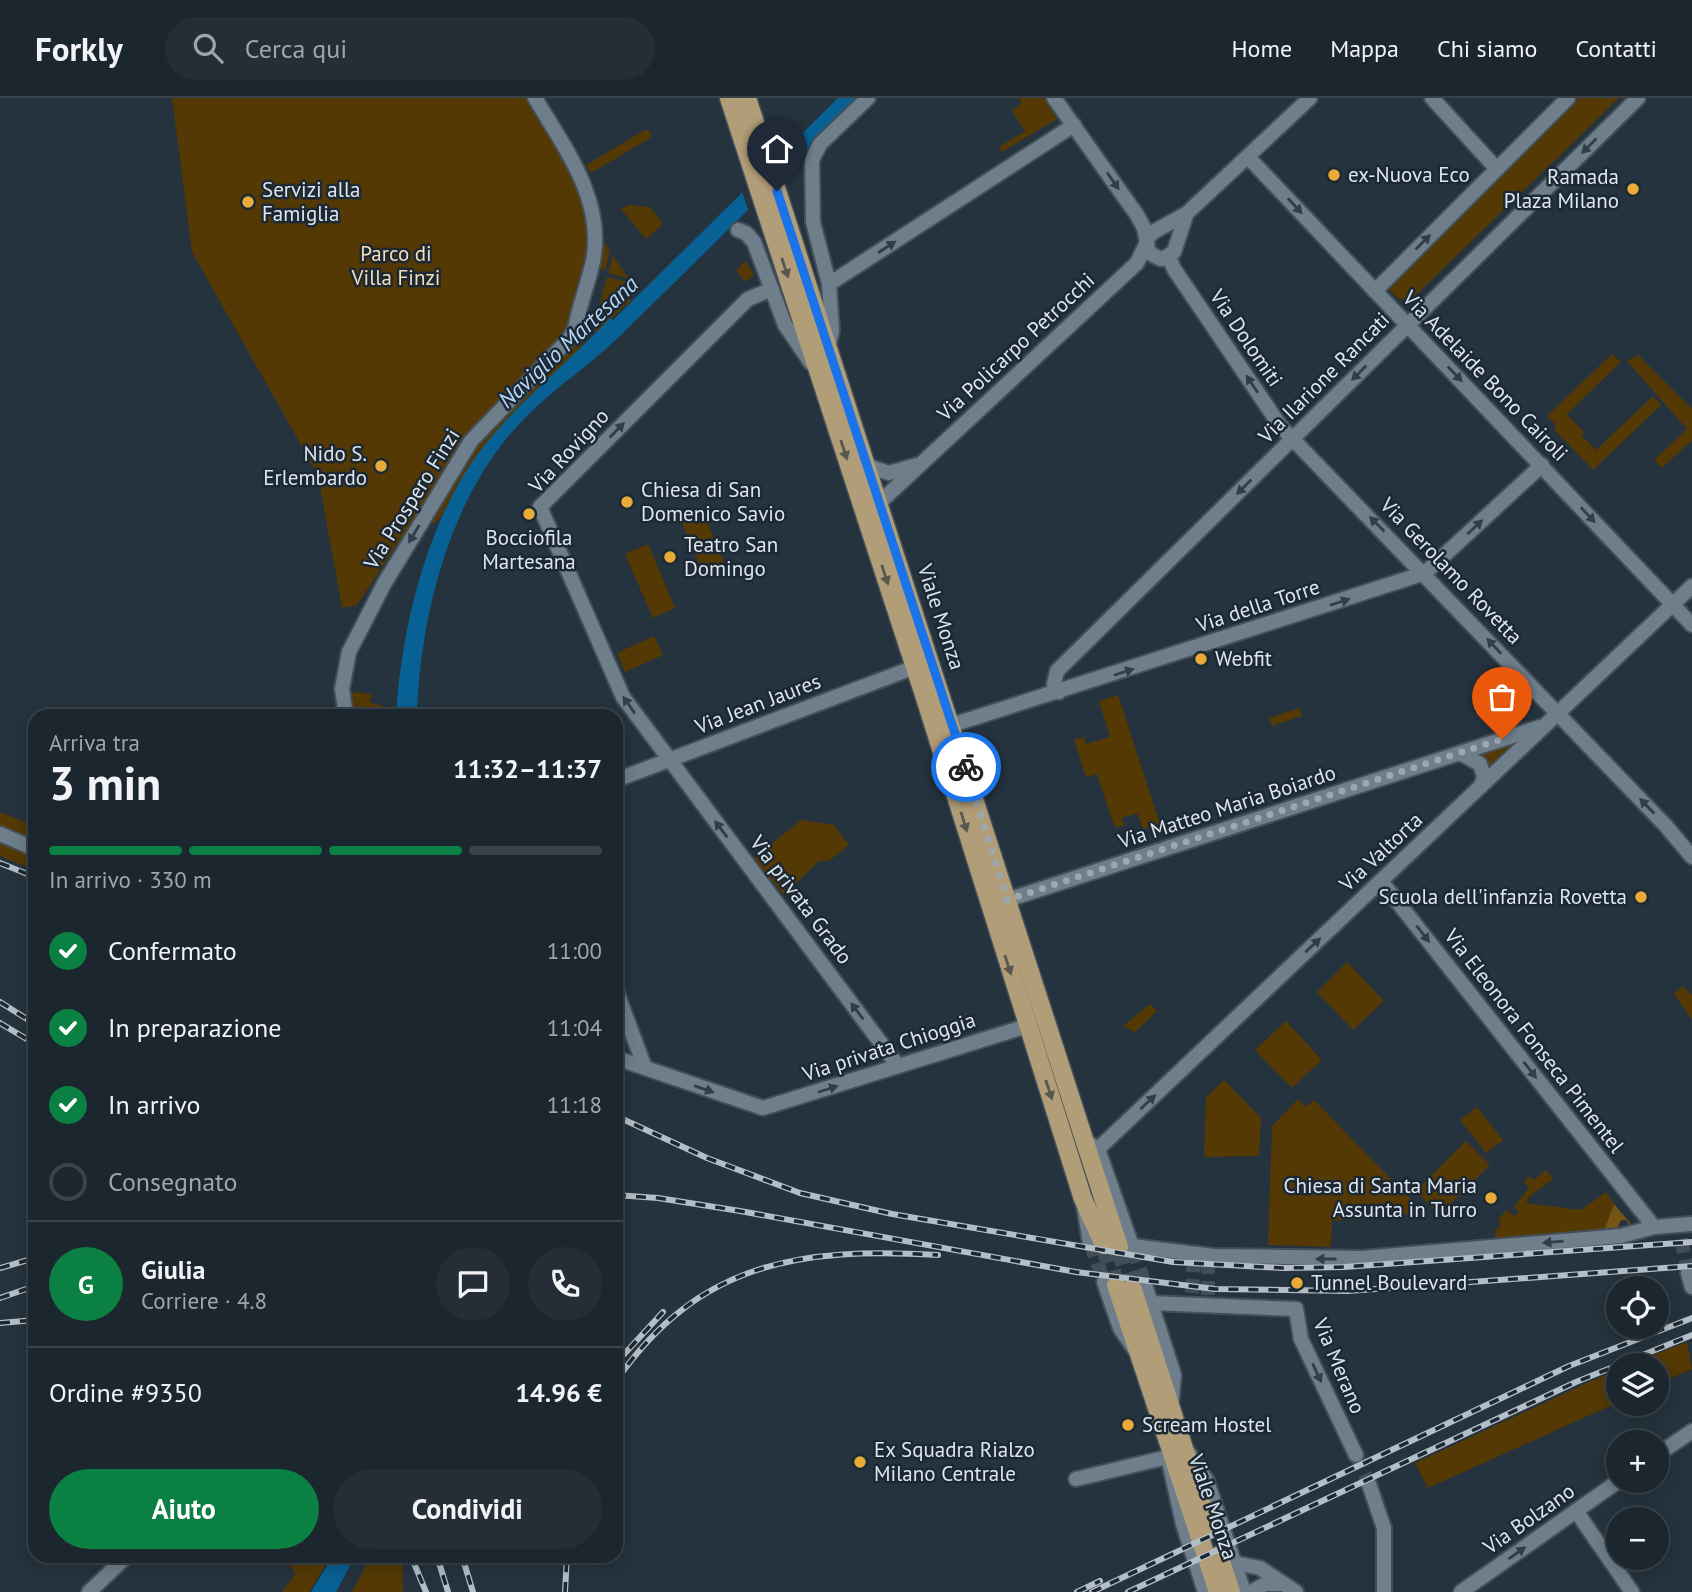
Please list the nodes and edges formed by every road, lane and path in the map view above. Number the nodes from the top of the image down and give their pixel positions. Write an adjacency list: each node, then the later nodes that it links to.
1 (535, 98): 37 (street, Via Prospero Finzi, one-way to 37)
2 (729, 98): 25 (main road, Viale Monza, one-way to 25)
3 (747, 98): 24 (main road, Viale Monza)
4 (868, 98): 20 (street, Viale Monza)
5 (1054, 98): 10 (street, Via Dolomiti)
6 (1310, 98): 11 (street)
7 (1432, 98): 12 (street)
8 (1568, 98): 12 (street, Via Ilarione Rancati)
9 (1638, 98): 23 (street, Via Ilarione Rancati, one-way to 23)
10 (1074, 125): 16 (street, Via Dolomiti, one-way to 16); 20 (street, one-way to 10)
11 (1248, 157): 13 (street); 22 (street, Via Adelaide Bono Cairoli, one-way to 22)
12 (1496, 168): 22 (street, Via Ilarione Rancati, one-way to 12)
13 (1186, 215): 14 (street); 17 (street)
14 (1162, 229): 16 (street); 17 (street)
15 (738, 230): 21 (street, Viale Monza)
16 (1147, 241): 18 (street, Via Dolomiti); 19 (street, Via Policarpo Petrocchi)
17 (1176, 241): 18 (street)
18 (1165, 258): 19 (street); 26 (street, Via Dolomiti, one-way to 18)
19 (1137, 263): 27 (street, Via Policarpo Petrocchi)
20 (830, 284): 24 (street, Viale Monza)
21 (772, 289): 25 (street, Viale Monza); 42 (street, Via Rovigno, one-way to 21)
22 (1375, 291): 23 (street, Via Adelaide Bono Cairoli)
23 (1408, 325): 26 (street, Via Ilarione Rancati, one-way to 26); 28 (street, Via Adelaide Bono Cairoli, one-way to 28)
24 (827, 349): 29 (main road, Viale Monza)
25 (825, 388): 35 (main road, Viale Monza, one-way to 35)
26 (1292, 439): 31 (street, Via Gerolamo Rovetta, one-way to 26); 36 (street, Via Ilarione Rancati, one-way to 36)
27 (925, 461): 29 (street, Via Policarpo Petrocchi); 30 (street, Via Policarpo Petrocchi)
28 (1542, 465): 31 (street, Via della Torre, one-way to 28); 33 (street, Via Adelaide Bono Cairoli, one-way to 33)
29 (867, 466): 30 (main road, Viale Monza)
30 (880, 503): 39 (main road, Viale Monza)
31 (1425, 573): 36 (street, Via della Torre, one-way to 31); 38 (street, Via Gerolamo Rovetta, one-way to 31)
32 (1692, 586): 33 (street, Via Valtorta)
33 (1672, 604): 34 (street, Via Adelaide Bono Cairoli); 38 (street, Via Valtorta)
34 (1692, 625)
35 (915, 667): 42 (street, Via Jean Jaures); 50 (main road, Viale Monza, one-way to 50)
36 (1059, 692): 39 (street, Via della Torre)
37 (345, 709)
38 (1557, 714): 40 (street, Via Valtorta); 47 (street, Via Gerolamo Rovetta, one-way to 38)
39 (952, 725): 49 (main road, Viale Monza)
40 (1545, 726): 41 (street, Via Matteo Maria Boiardo); 44 (street, Via Valtorta)
41 (1460, 753): 44 (street); 49 (street, Via Matteo Maria Boiardo)
42 (670, 760): 43 (street, Via Jean Jaures); 55 (street, Via privata Grado, one-way to 42)
43 (623, 777)
44 (1481, 786): 48 (street, Via Valtorta)
45 (0, 834): 46 (street)
46 (28, 846)
47 (1692, 857)
48 (1381, 881): 57 (street, Via Valtorta, one-way to 48); 58 (street, Via Eleonora Fonseca Pimentel, one-way to 58)
49 (1007, 900): 50 (main road); 52 (main road, Viale Monza)
50 (989, 905): 53 (main road, Viale Monza, one-way to 53)
51 (623, 1008): 56 (street)
52 (1047, 1019): 53 (main road); 57 (main road, Viale Monza)
53 (1027, 1026): 55 (street, Via privata Chioggia); 60 (main road, Viale Monza, one-way to 60)
54 (623, 1060): 56 (street)
55 (898, 1066): 56 (street, Via privata Chioggia, one-way to 55)
56 (645, 1068)
57 (1092, 1145): 60 (main road, Viale Monza)
58 (1654, 1227): 59 (street); 60 (street, one-way to 60)
59 (1684, 1229)
60 (1116, 1246)
61 (1125, 1285): 62 (street, Viale Monza); 63 (main road, Viale Monza); 65 (main road, Viale Monza)
62 (1151, 1303): 63 (street, Viale Monza); 68 (street, Via Merano, one-way to 68)
63 (1171, 1407): 67 (main road, Viale Monza)
64 (1692, 1431): 66 (street)
65 (1165, 1436): 67 (street, Viale Monza); 78 (main road, Viale Monza)
66 (1669, 1447)
67 (1176, 1453): 69 (street); 74 (street, Viale Monza); 77 (street, Viale Monza); 79 (main road, Viale Monza)
68 (1356, 1455)
69 (1076, 1479)
70 (1369, 1485): 82 (street)
71 (1606, 1490): 72 (street, Via Bolzano)
72 (1576, 1511): 83 (street, Via Bolzano, one-way to 72); 84 (street)
73 (120, 1563): 76 (street)
74 (1235, 1563): 75 (street); 80 (street, Viale Monza)
75 (1290, 1588): 81 (street)
76 (89, 1592)
77 (1205, 1592)
78 (1218, 1592)
79 (1231, 1592)
80 (1244, 1592)
81 (1251, 1592)
82 (1384, 1592)
83 (1461, 1592)
84 (1632, 1592)

